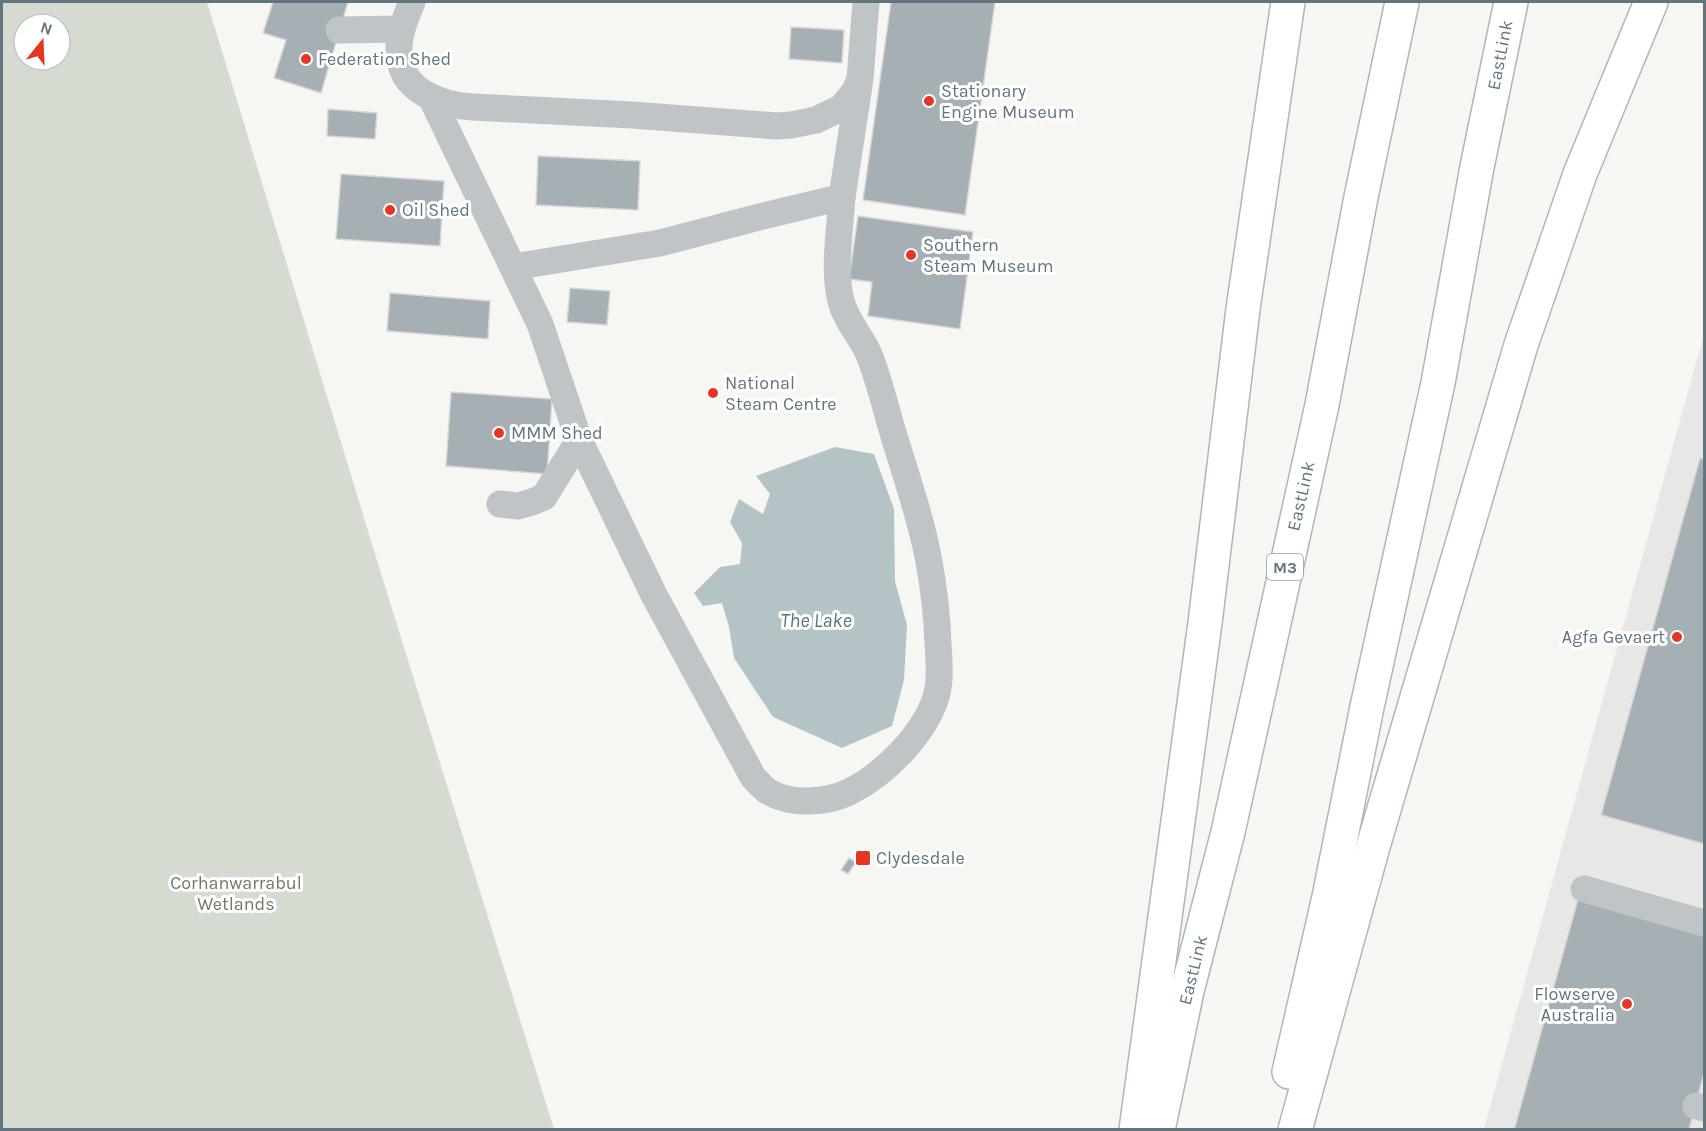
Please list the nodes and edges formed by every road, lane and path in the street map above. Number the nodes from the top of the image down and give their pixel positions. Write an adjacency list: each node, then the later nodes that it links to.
1 (412, 2): 7 (lane)
2 (866, 2): 9 (lane)
3 (1288, 2): 17 (highway)
4 (1402, 2): 18 (highway, EastLink / M3)
5 (1511, 2): 19 (highway, EastLink)
6 (1651, 2): 20 (highway)
7 (402, 29): 8 (lane); 10 (lane)
8 (339, 30)
9 (860, 79): 10 (lane); 11 (lane)
10 (431, 98): 12 (lane)
11 (842, 197): 12 (lane); 13 (lane)
12 (513, 267): 13 (lane)
13 (579, 440): 14 (lane)
14 (500, 504)
15 (1584, 889): 16 (lane)
16 (1704, 923)
17 (1136, 1130)
18 (1158, 1130)
19 (1276, 1130)
20 (1295, 1130)

